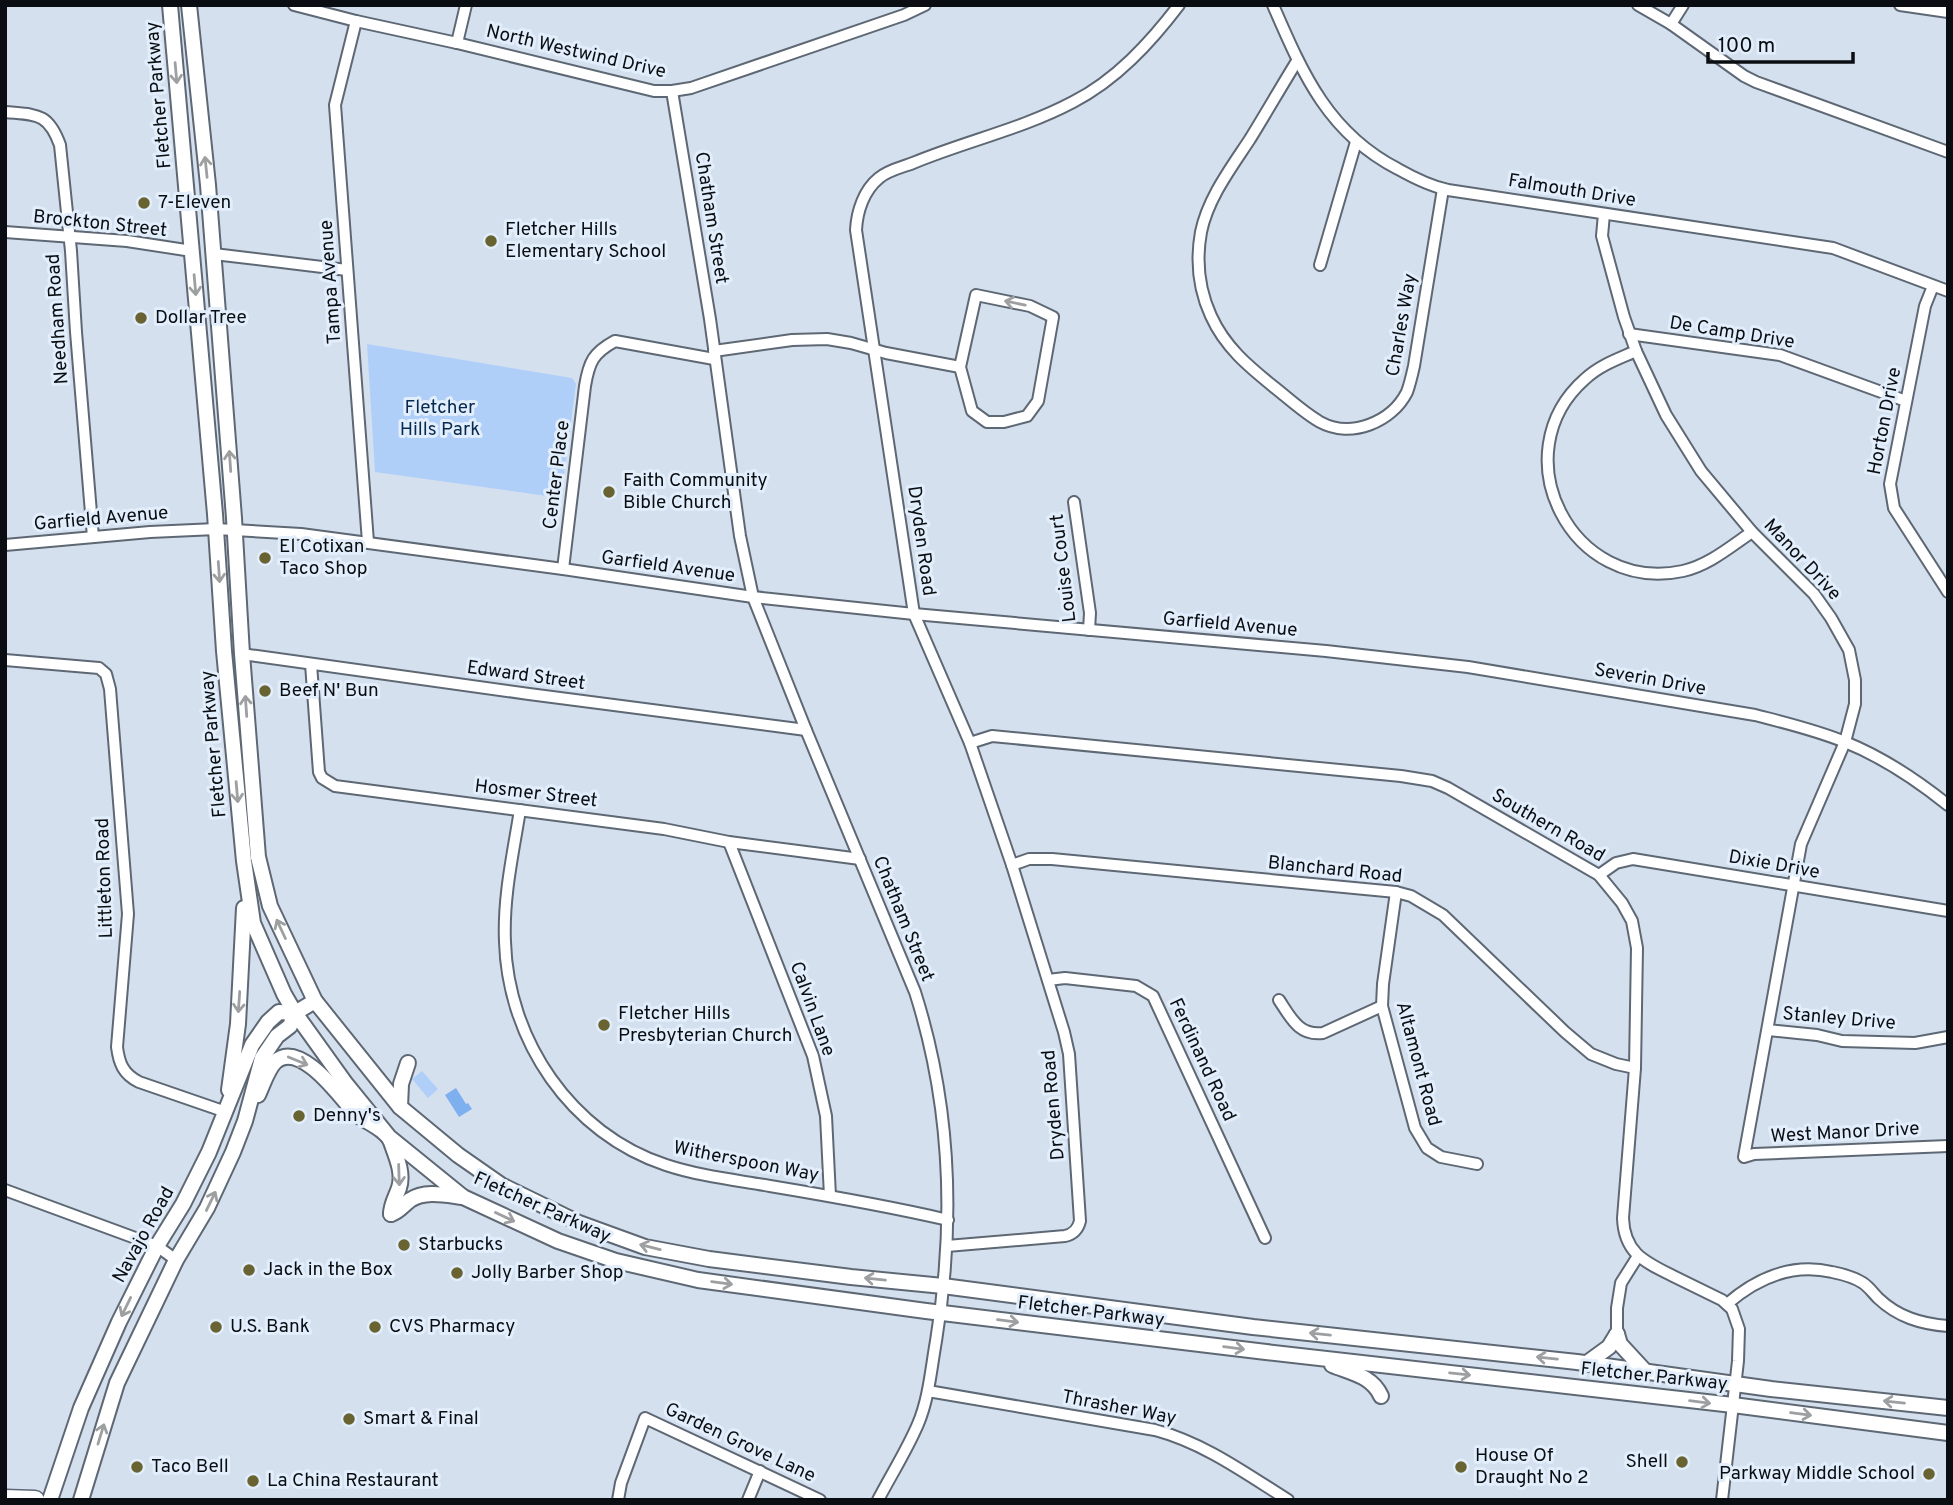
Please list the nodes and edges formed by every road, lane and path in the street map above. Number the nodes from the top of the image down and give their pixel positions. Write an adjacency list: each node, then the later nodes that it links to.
1 (170, 5): 23 (main road, Fletcher Parkway, one-way to 23)
2 (189, 5): 27 (main road, Fletcher Parkway, one-way to 2)
3 (294, 5): 13 (street, North Westwind Drive)
4 (466, 5): 15 (street)
5 (925, 5): 11 (street, North Westwind Drive)
6 (1179, 5): 34 (street, Dryden Road)
7 (1273, 5): 16 (street, Falmouth Drive)
8 (1638, 5): 14 (street)
9 (1683, 5): 14 (street)
10 (1900, 5): 12 (street)
11 (902, 10): 17 (street, North Westwind Drive)
12 (1948, 12)
13 (356, 21): 15 (street, North Westwind Drive); 29 (street, Tampa Avenue)
14 (1671, 24): 20 (street)
15 (457, 43): 17 (street, North Westwind Drive)
16 (1297, 61): 19 (street, Falmouth Drive); 21 (street, Charles Way)
17 (672, 91): 36 (street, Chatham Street)
18 (5, 112): 25 (street, Needham Road)
19 (1356, 142): 21 (street, Falmouth Drive); 28 (street)
20 (1948, 152)
21 (1443, 189): 22 (street, Falmouth Drive)
22 (1604, 214): 31 (street, Falmouth Drive); 33 (street, Manor Drive)
23 (189, 217): 26 (main road, Fletcher Parkway); 27 (main road)
24 (5, 232): 25 (street, Brockton Street)
25 (70, 238): 26 (street, Brockton Street); 43 (street, Needham Road)
26 (192, 251): 30 (main road); 40 (main road, Fletcher Parkway, one-way to 40)
27 (214, 254): 29 (street); 30 (main road, Fletcher Parkway)
28 (1320, 265)
29 (347, 270): 44 (street, Tampa Avenue)
30 (216, 284): 41 (main road, Fletcher Parkway, one-way to 30)
31 (1933, 286): 32 (street, Falmouth Drive); 38 (street, Horton Drive)
32 (1948, 291)
33 (1629, 334): 35 (street, Manor Drive); 38 (street, De Camp Drive)
34 (875, 351): 36 (street); 37 (street); 49 (street, Dryden Road)
35 (1636, 351): 42 (street, Manor Drive); 42 (street)
36 (714, 355): 46 (street, Center Place); 48 (street, Chatham Street)
37 (960, 367): 37 (street, one-way to 37)
38 (1906, 401): 47 (street, Horton Drive)
39 (1074, 502): 51 (street, Louise Court)
40 (216, 529): 41 (street, Garfield Avenue); 43 (street, Garfield Avenue); 50 (main road, Fletcher Parkway, one-way to 50)
41 (235, 529): 44 (street, Garfield Avenue); 53 (main road, Fletcher Parkway)
42 (1752, 532): 57 (street, Manor Drive)
43 (93, 537): 45 (street, Garfield Avenue)
44 (368, 542): 46 (street, Garfield Avenue)
45 (5, 545)
46 (563, 569): 48 (street, Garfield Avenue)
47 (1948, 592)
48 (753, 597): 49 (street, Garfield Avenue); 56 (street, Chatham Street)
49 (914, 614): 51 (street, Garfield Avenue); 58 (street, Dryden Road)
50 (222, 615): 53 (main road); 63 (main road, Fletcher Parkway, one-way to 63)
51 (1089, 630): 52 (street, Garfield Avenue)
52 (1326, 651): 57 (street, Severin Drive)
53 (242, 654): 55 (street, Edward Street); 71 (main road, Fletcher Parkway, one-way to 53)
54 (5, 660): 79 (street, Littleton Road)
55 (311, 664): 56 (street, Edward Street); 60 (street, Hosmer Street)
56 (806, 730): 62 (street, Chatham Street)
57 (1845, 742): 59 (street, Severin Drive); 66 (street, Manor Drive)
58 (970, 743): 64 (street, Dryden Road); 65 (street, Southern Road)
59 (1948, 805)
60 (520, 810): 61 (street, Hosmer Street); 86 (street, Witherspoon Way)
61 (729, 842): 62 (street, Hosmer Street); 86 (street, Calvin Lane)
62 (860, 859): 88 (street, Chatham Street)
63 (244, 861): 73 (main road, Fletcher Parkway); 79 (main road, one-way to 79)
64 (1012, 865): 67 (street, Blanchard Road); 69 (street, Dryden Road)
65 (1600, 875): 66 (street, Dixie Drive); 77 (street, Southern Road)
66 (1792, 886): 68 (street, Dixie Drive); 74 (street, Manor Drive)
67 (1396, 892): 72 (street, Altamont Road); 77 (street, Blanchard Road)
68 (1948, 911)
69 (1048, 980): 89 (street, Ferdinand Road); 91 (street, Dryden Road)
70 (1279, 1000): 72 (street)
71 (315, 1001): 73 (main road, Navajo Road); 78 (main road, Fletcher Parkway)
72 (1382, 1006): 84 (street, Altamont Road)
73 (295, 1013): 79 (main road, Navajo Road); 80 (main road, Navajo Road); 81 (main road, Fletcher Parkway)
74 (1768, 1030): 75 (street, Stanley Drive); 83 (street, Manor Drive)
75 (1948, 1037)
76 (408, 1063): 78 (main road)
77 (1635, 1068): 92 (street, Southern Road)
78 (400, 1107): 94 (main road, Fletcher Parkway, one-way to 78)
79 (226, 1112): 90 (main road, Navajo Road)
80 (245, 1121): 81 (main road, one-way to 81); 93 (main road, Navajo Road, one-way to 80)
81 (389, 1137): 87 (main road, Fletcher Parkway); 87 (main road, one-way to 87)
82 (1948, 1146): 83 (street, West Manor Drive)
83 (1744, 1157)
84 (1478, 1164)
85 (5, 1190): 90 (street)
86 (830, 1196): 88 (street, Witherspoon Way)
87 (463, 1197): 96 (main road, Fletcher Parkway, one-way to 96)
88 (948, 1220): 91 (street, Chatham Street)
89 (1265, 1238)
90 (157, 1246): 93 (street); 111 (main road, Navajo Road, one-way to 111)
91 (947, 1246): 94 (street, Chatham Street)
92 (1638, 1256): 95 (street); 98 (street)
93 (176, 1260): 112 (main road, Navajo Road, one-way to 93)
94 (943, 1286): 96 (street, Chatham Street); 100 (main road, Fletcher Parkway, one-way to 94)
95 (1727, 1304): 97 (street); 102 (street)
96 (940, 1313): 99 (main road, Fletcher Parkway, one-way to 99); 103 (street, Chatham Street)
97 (1948, 1326)
98 (1617, 1334): 100 (main road); 101 (main road)
99 (1311, 1357): 104 (main road); 105 (main road, Fletcher Parkway, one-way to 105)
100 (1587, 1363): 101 (main road, Fletcher Parkway)
101 (1644, 1370): 102 (main road, Fletcher Parkway)
102 (1736, 1383): 105 (street); 106 (main road, Fletcher Parkway, one-way to 102)
103 (928, 1391): 116 (street, Chatham Street); 117 (street, Thrasher Way)
104 (1381, 1396)
105 (1733, 1405): 107 (main road, Fletcher Parkway, one-way to 107); 118 (street)
106 (1948, 1408)
107 (1948, 1433)
108 (760, 1471): 113 (street, Garden Grove Lane); 114 (street); 115 (street, Garden Grove Lane)
109 (5, 1499): 110 (highway)
110 (35, 1500)
111 (50, 1500)
112 (81, 1500)
113 (618, 1500)
114 (748, 1500)
115 (820, 1500)
116 (877, 1500)
117 (1288, 1500)
118 (1722, 1500)

